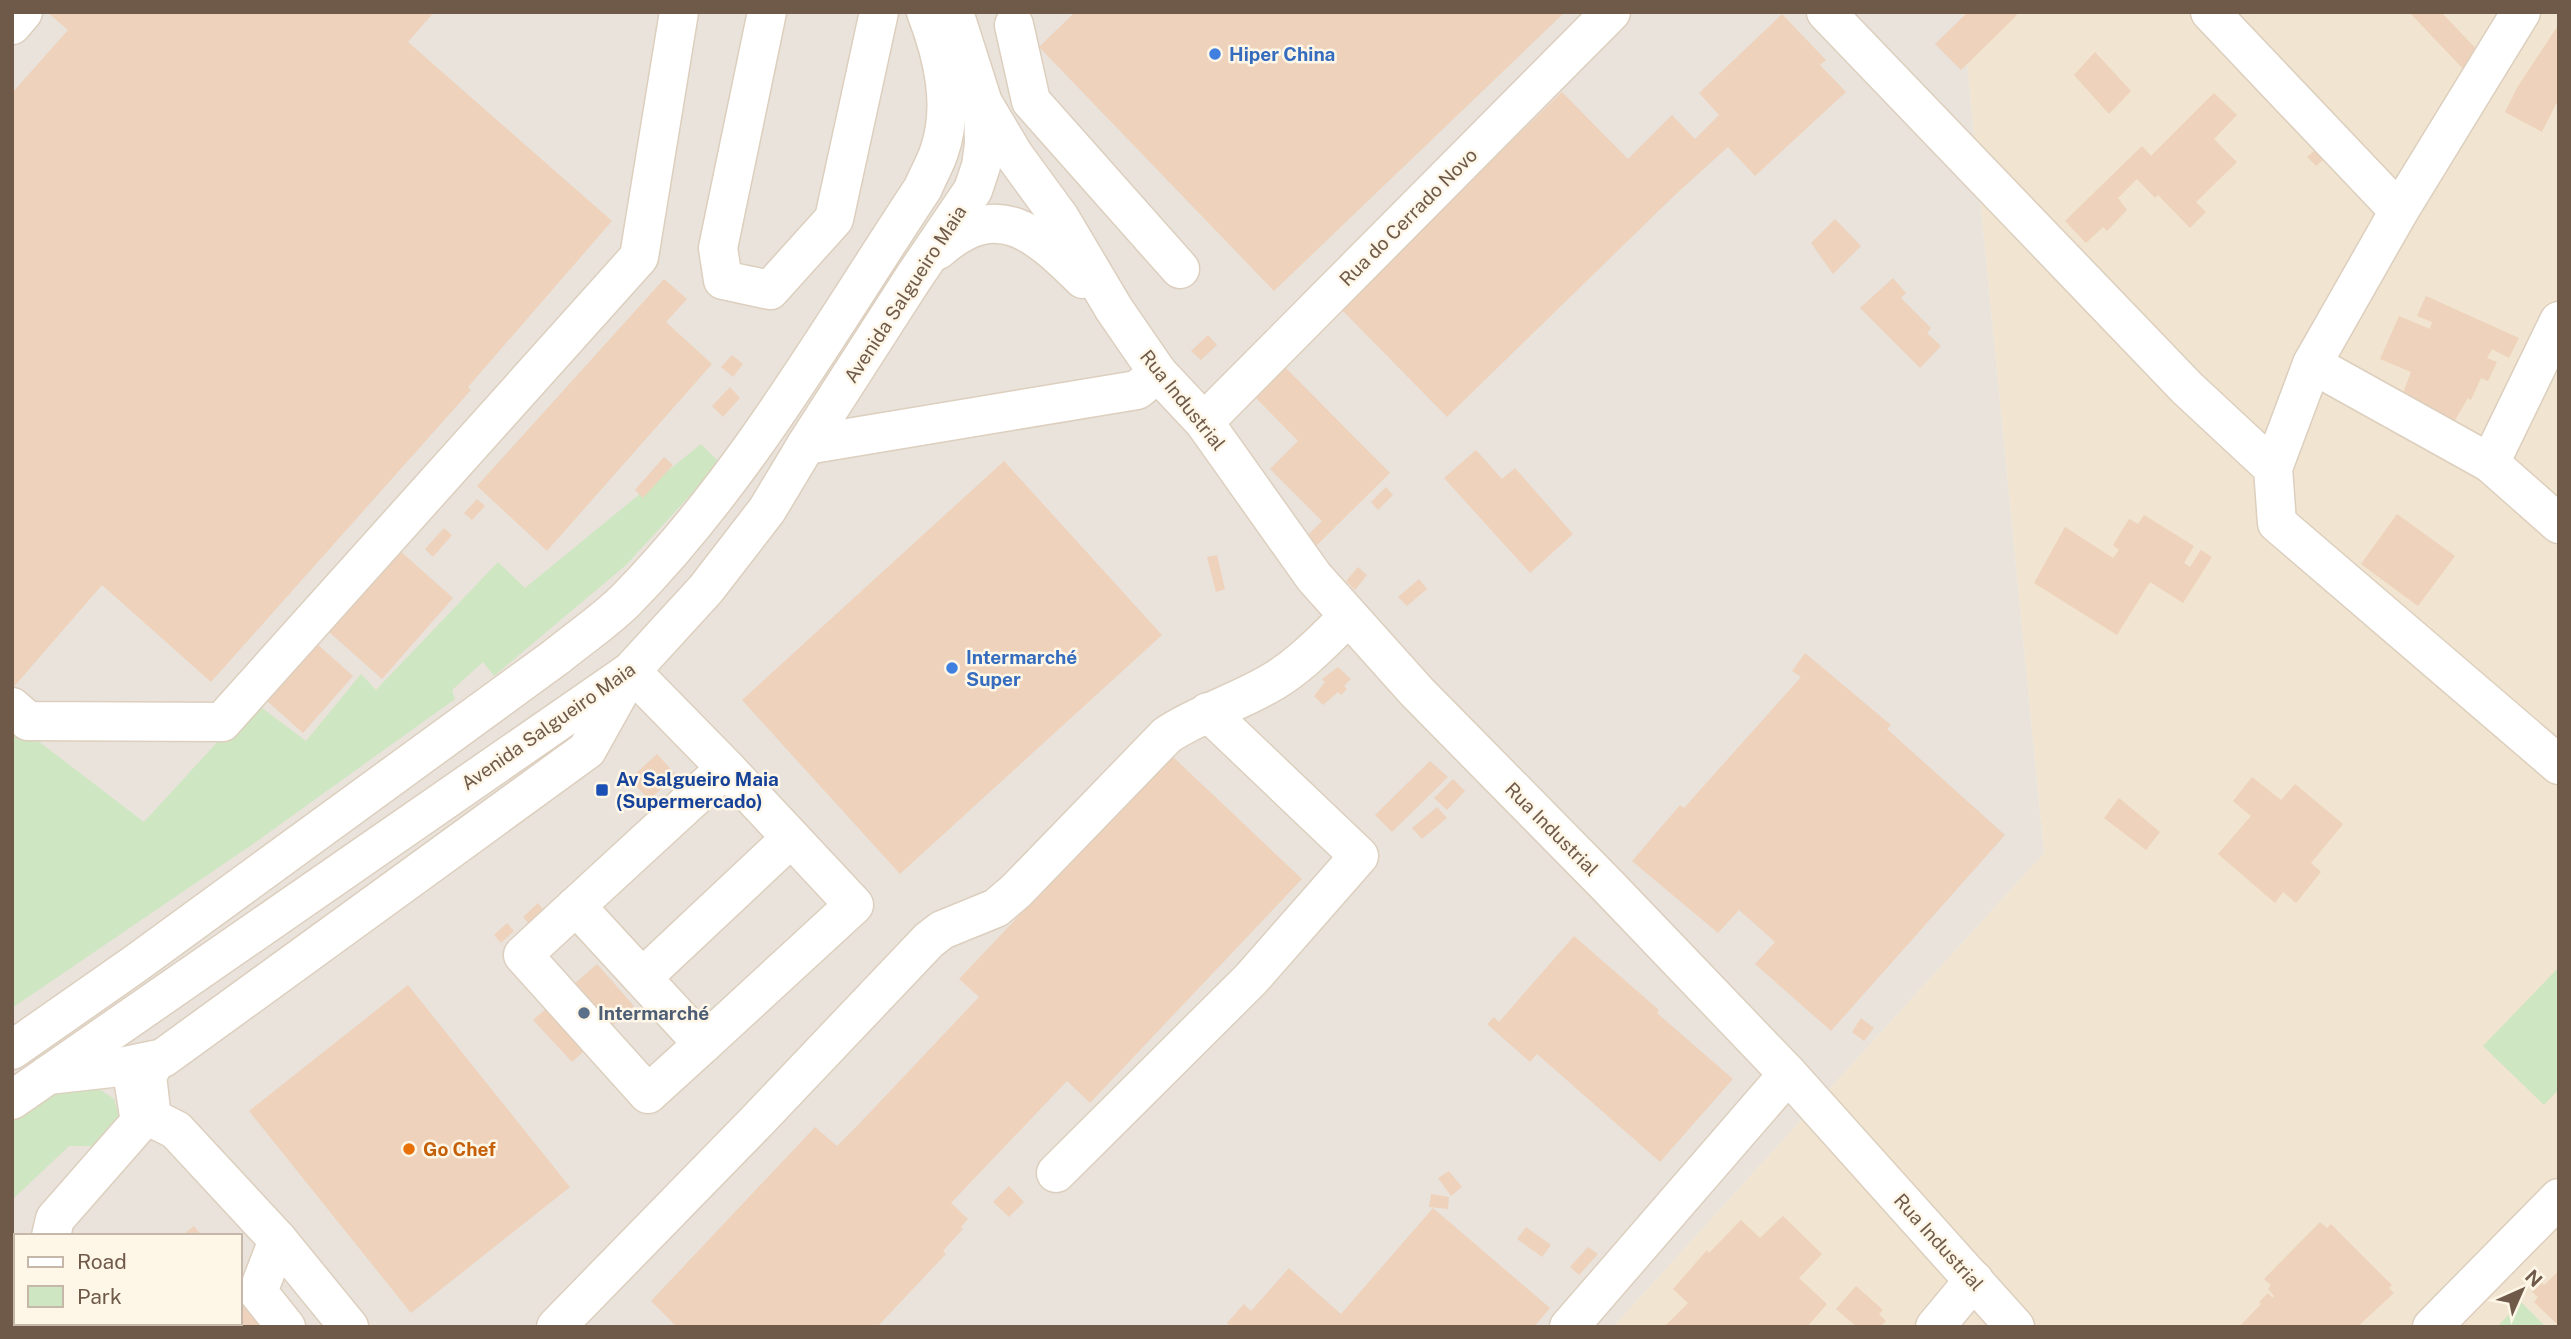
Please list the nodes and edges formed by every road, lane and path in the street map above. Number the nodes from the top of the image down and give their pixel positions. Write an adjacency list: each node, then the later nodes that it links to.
1 (23, 12): 11 (street)
2 (679, 12): 27 (street)
3 (767, 12): 4 (street)
4 (879, 12)
5 (1611, 12): 20 (street, Rua do Cerrado Novo)
6 (1826, 12): 23 (street)
7 (2210, 12): 13 (street)
8 (2521, 12): 13 (street)
9 (1020, 18): 10 (street); 15 (street)
10 (944, 24): 12 (street, Rua Industrial)
11 (12, 25)
12 (965, 101): 14 (street, Avenida Salgueiro Maia); 16 (street, Rua Industrial); 35 (street)
13 (2399, 211): 18 (street)
14 (926, 260): 16 (street, Rua Industrial); 21 (street, Avenida Salgueiro Maia)
15 (1180, 269)
16 (1114, 309): 19 (street, Rua Industrial)
17 (2559, 321): 22 (street)
18 (2312, 365): 22 (street); 23 (street)
19 (1158, 373): 20 (street, Rua Industrial); 21 (street)
20 (1204, 422): 25 (street, Rua Industrial)
21 (806, 445): 26 (street, Avenida Salgueiro Maia)
22 (2490, 463): 24 (street)
23 (2273, 468): 29 (street)
24 (2559, 524)
25 (1348, 617): 28 (street); 37 (street, Rua Industrial)
26 (631, 671): 30 (street); 36 (street); 38 (street, Avenida Salgueiro Maia)
27 (12, 707)
28 (1208, 712): 40 (street); 47 (street)
29 (2559, 765)
30 (726, 768): 31 (street); 32 (street)
31 (791, 838): 33 (street); 34 (street)
32 (576, 906): 33 (street); 34 (street)
33 (643, 977): 34 (street)
34 (704, 1044)
35 (12, 1050)
36 (138, 1064): 38 (street); 42 (street); 43 (street)
37 (1788, 1074): 44 (street, Rua Industrial); 48 (street)
38 (46, 1075): 39 (street, Avenida Salgueiro Maia)
39 (12, 1100)
40 (1056, 1173)
41 (2559, 1198): 51 (street)
42 (51, 1234)
43 (278, 1240): 45 (street); 46 (street)
44 (1974, 1280): 49 (street); 50 (street, Rua Industrial)
45 (286, 1327)
46 (349, 1327)
47 (556, 1327)
48 (1569, 1327)
49 (1935, 1327)
50 (2015, 1327)
51 (2432, 1327)

